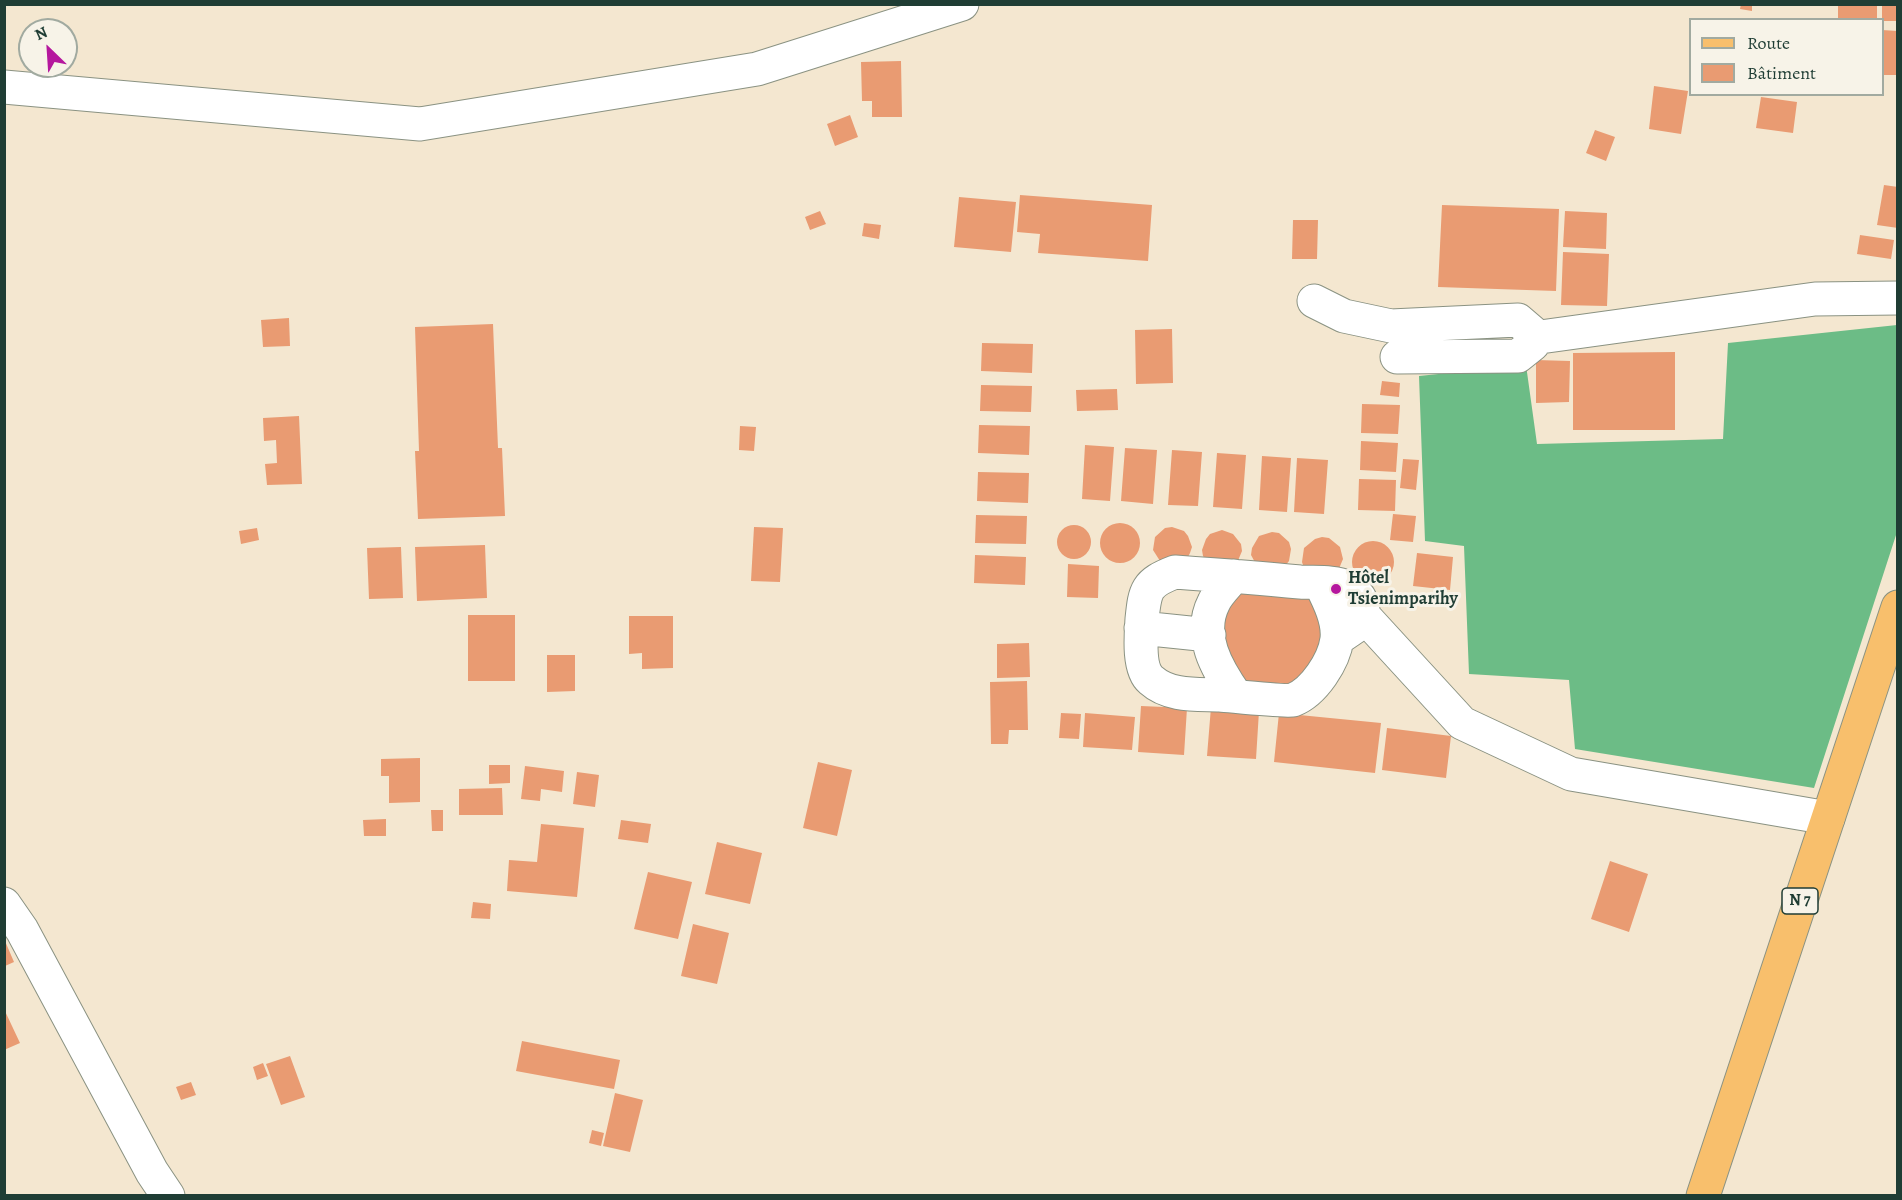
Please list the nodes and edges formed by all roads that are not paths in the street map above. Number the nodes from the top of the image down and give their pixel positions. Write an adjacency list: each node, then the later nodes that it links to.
1 (962, 4): 2 (street)
2 (4, 87)
3 (1898, 298): 5 (street)
4 (1314, 301): 5 (street)
5 (1533, 338): 6 (street)
6 (1397, 357)
7 (1234, 576): 8 (street); 11 (street); 12 (street)
8 (1320, 583): 10 (street); 13 (street)
9 (1898, 607): 15 (main road, N 7)
10 (1363, 615): 13 (street); 15 (street)
11 (1141, 628): 12 (street); 14 (street)
12 (1209, 635): 14 (street)
13 (1337, 639): 14 (street)
14 (1236, 696)
15 (1828, 818): 18 (main road, N 7)
16 (4, 904): 17 (street)
17 (168, 1196)
18 (1703, 1196)

